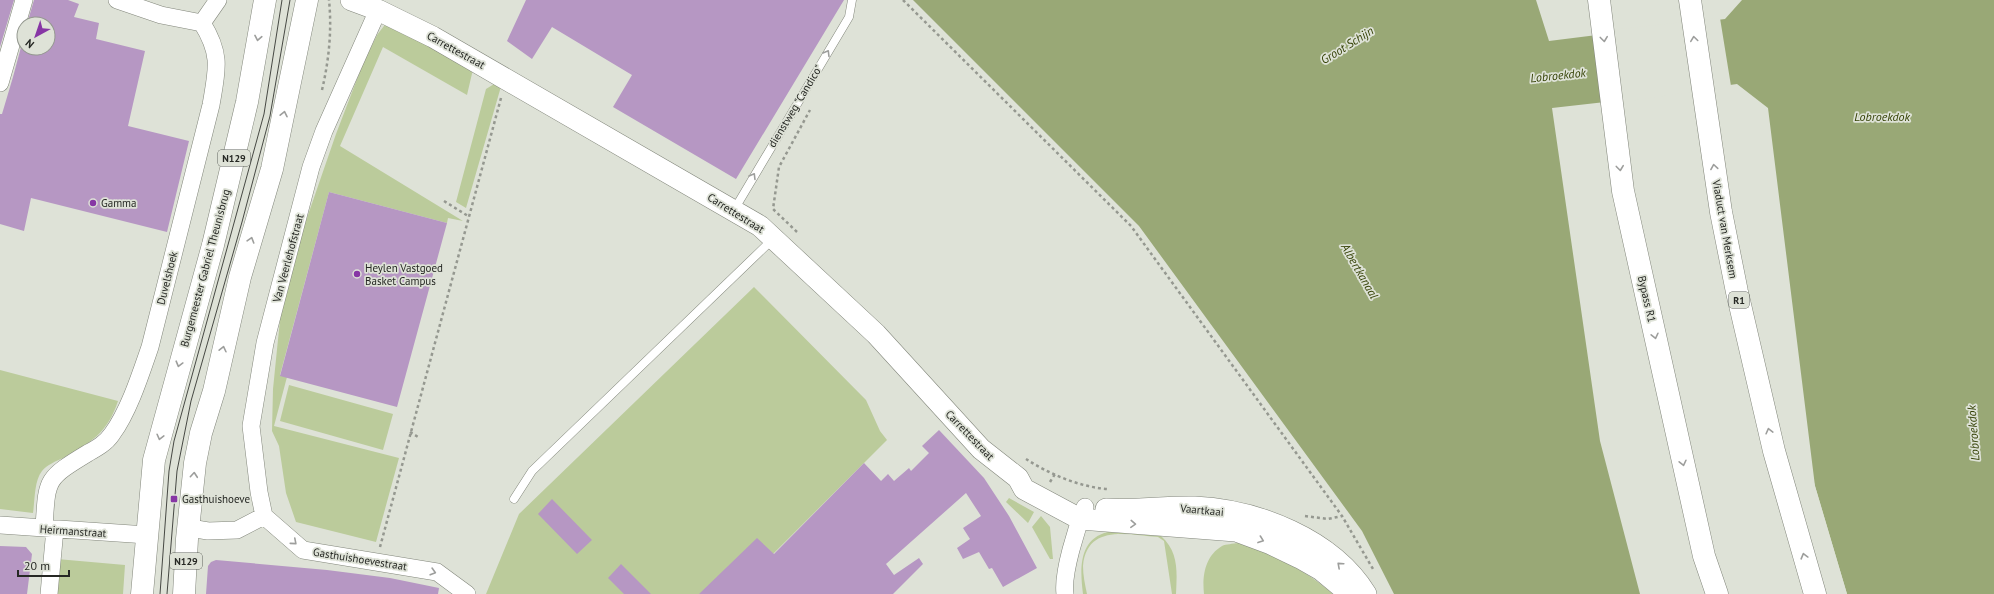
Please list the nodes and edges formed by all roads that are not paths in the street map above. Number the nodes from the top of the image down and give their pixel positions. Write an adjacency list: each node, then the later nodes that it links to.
1 (24, 0): 12 (street)
2 (117, 0): 11 (street)
3 (218, 0): 11 (street)
4 (265, 0): 22 (main road, Burgemeester Gabriel Theunisbrug / N129, one-way to 22)
5 (351, 0): 10 (street, Carrettestraat)
6 (852, 0): 13 (lane, dienstweg "Candico", one-way to 6)
7 (1599, 0): 30 (main road, Bypass R1, one-way to 30)
8 (1690, 0): 31 (main road, Viaduct van Merksem / R1, one-way to 8)
9 (306, 7): 21 (main road, N129, one-way to 9)
10 (378, 10): 13 (street, Carrettestraat); 18 (street, Van Veerlehofstraat)
11 (202, 23): 20 (street, Duvelshoek)
12 (0, 83)
13 (734, 210): 14 (street, Carrettestraat)
14 (774, 239): 15 (street, Carrettestraat); 16 (lane)
15 (1018, 478): 17 (street, Vaartkaai)
16 (514, 499)
17 (1082, 513): 27 (street); 28 (street, Vaartkaai, one-way to 28); 29 (street, Vaartkaai, one-way to 17)
18 (264, 516): 21 (street); 26 (street, Gasthuishoevestraat, one-way to 26)
19 (0, 525): 20 (street, Heirmanstraat)
20 (50, 528): 22 (street, Heirmanstraat); 23 (street, Duvelshoek)
21 (190, 528): 25 (main road, N129)
22 (147, 535): 24 (main road, N129)
23 (49, 594)
24 (142, 594)
25 (184, 594)
26 (467, 594)
27 (1065, 594)
28 (1350, 594)
29 (1366, 594)
30 (1716, 594)
31 (1815, 594)

